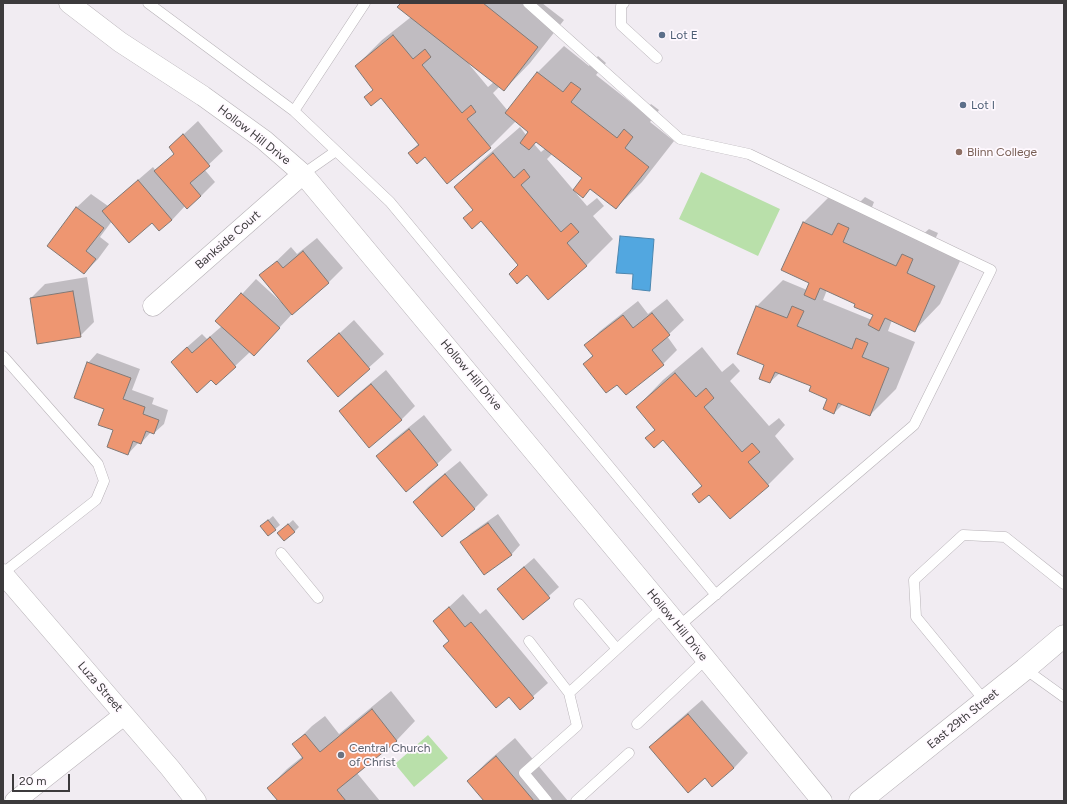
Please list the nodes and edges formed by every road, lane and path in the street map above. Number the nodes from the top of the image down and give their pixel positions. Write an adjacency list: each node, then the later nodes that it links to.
1 (69, 3): 9 (street, Hollow Hill Drive)
2 (148, 3): 7 (lane)
3 (364, 3): 7 (lane)
4 (528, 3): 15 (lane)
5 (624, 3): 6 (lane)
6 (657, 58)
7 (294, 111): 8 (lane)
8 (336, 151): 9 (lane); 15 (lane)
9 (303, 174): 10 (street, Bankside Court); 18 (street, Hollow Hill Drive)
10 (153, 306)
11 (3, 356): 13 (lane)
12 (281, 553): 16 (lane)
13 (3, 573): 28 (street, Luza Street)
14 (1064, 584): 27 (lane)
15 (716, 595): 19 (lane)
16 (318, 598)
17 (579, 604): 22 (lane)
18 (663, 607): 19 (street, Hollow Hill Drive); 22 (lane)
19 (679, 626): 23 (street, Hollow Hill Drive)
20 (1064, 636): 24 (main road, East 29th Street)
21 (529, 641): 25 (lane)
22 (617, 649): 25 (lane)
23 (705, 660): 29 (lane); 35 (street, Hollow Hill Drive)
24 (1026, 669): 26 (lane); 27 (main road, East 29th Street)
25 (569, 693): 33 (lane)
26 (1064, 697)
27 (985, 701): 36 (main road, East 29th Street)
28 (124, 715): 31 (street); 32 (street, Luza Street)
29 (637, 724)
30 (629, 753): 34 (lane)
31 (16, 801)
32 (196, 801)
33 (547, 801)
34 (576, 801)
35 (822, 801)
36 (861, 801)

